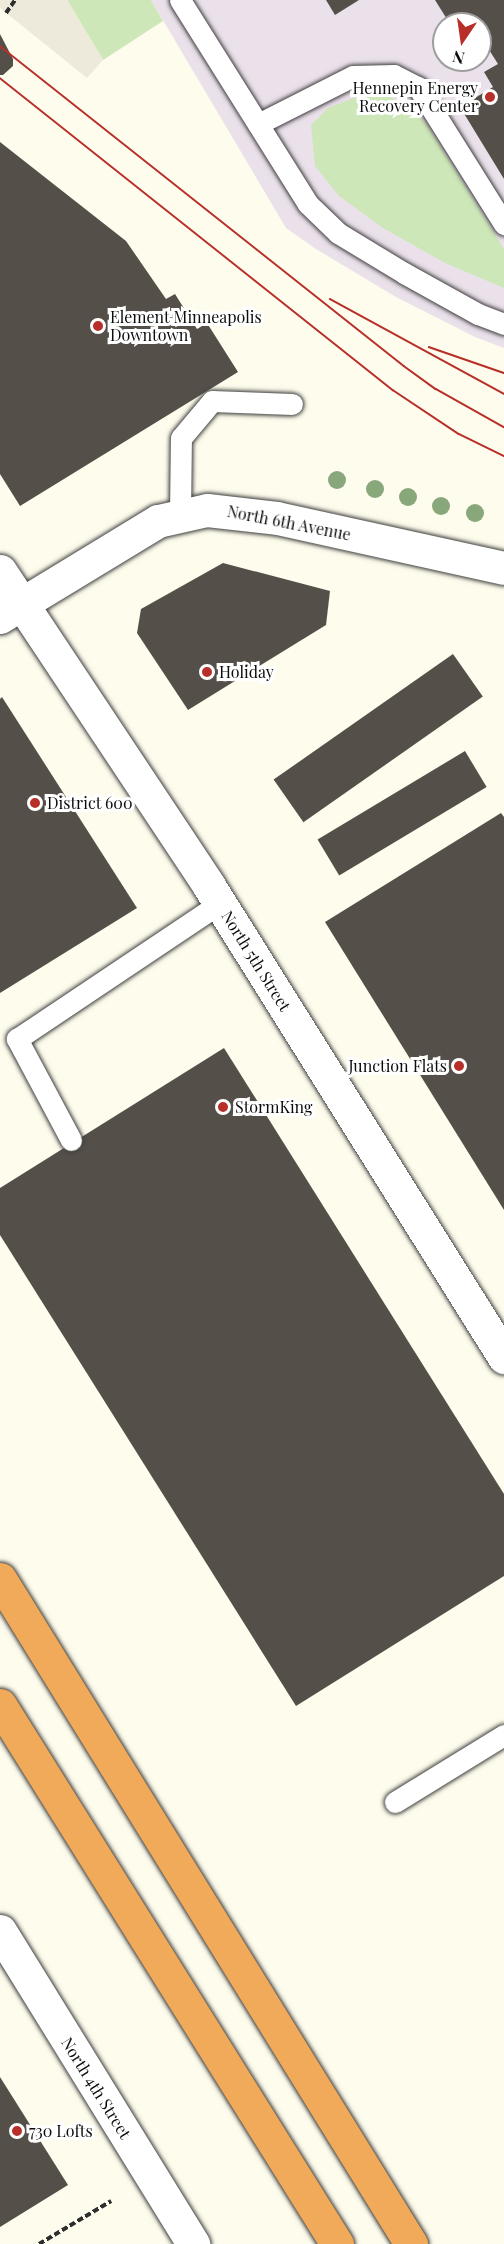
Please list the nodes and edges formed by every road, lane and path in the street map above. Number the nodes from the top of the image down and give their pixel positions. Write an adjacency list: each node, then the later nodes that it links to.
1 (15, 0): 3 (path)
2 (180, 0): 4 (lane)
3 (6, 13)
4 (258, 124): 5 (lane); 6 (lane)
5 (504, 224)
6 (504, 324)
7 (292, 404): 8 (lane)
8 (180, 515): 9 (street, North 6th Avenue); 11 (street, North 6th Avenue)
9 (504, 568)
10 (0, 571): 11 (street, North 5th Street)
11 (11, 610): 12 (street, North 5th Street)
12 (220, 903): 13 (lane); 14 (street, North 5th Street)
13 (71, 1140)
14 (504, 1357)
15 (0, 1579): 24 (highway)
16 (0, 1705): 23 (highway)
17 (504, 1735): 18 (lane)
18 (395, 1802)
19 (0, 1931): 22 (street, North 4th Street)
20 (111, 2201): 21 (path)
21 (39, 2244)
22 (193, 2244)
23 (337, 2244)
24 (411, 2244)

